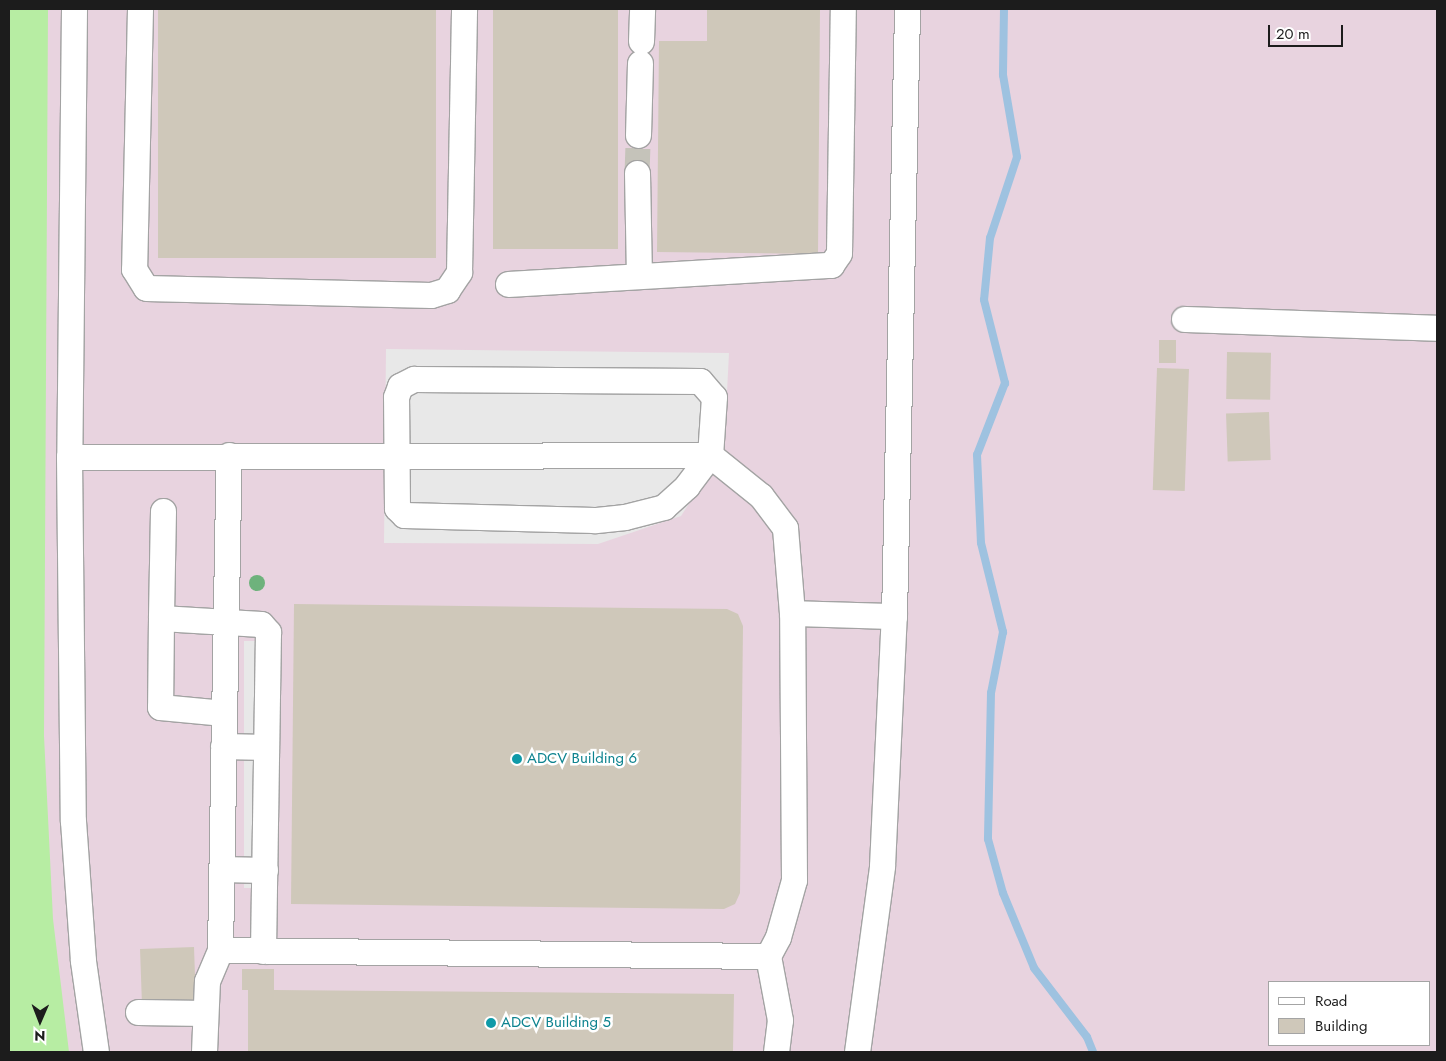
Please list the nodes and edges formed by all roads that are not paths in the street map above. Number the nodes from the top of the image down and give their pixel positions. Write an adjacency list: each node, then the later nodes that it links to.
1 (74, 9): 16 (street)
2 (140, 9): 3 (street)
3 (464, 9)
4 (642, 9): 7 (street)
5 (843, 9): 9 (street)
6 (907, 9): 19 (street)
7 (638, 136)
8 (638, 173): 9 (street)
9 (638, 273): 10 (street)
10 (508, 284)
11 (1184, 319): 12 (street)
12 (1437, 328)
13 (396, 455): 14 (street); 14 (street); 14 (street); 15 (street)
14 (710, 455): 18 (street)
15 (229, 456): 16 (street); 21 (street)
16 (69, 457): 32 (street)
17 (164, 511): 20 (street)
18 (792, 613): 19 (street); 29 (street)
19 (894, 616): 35 (street)
20 (161, 618): 21 (street); 22 (street)
21 (226, 622): 22 (street); 24 (street)
22 (224, 713): 23 (street)
23 (224, 746): 24 (street); 25 (street)
24 (266, 747): 26 (street)
25 (221, 869): 26 (street); 27 (street)
26 (265, 870): 28 (street)
27 (220, 950): 28 (street); 31 (street)
28 (263, 952): 29 (street)
29 (768, 956): 34 (street)
30 (138, 1012): 31 (street)
31 (205, 1013): 33 (street)
32 (96, 1052)
33 (204, 1052)
34 (776, 1052)
35 (857, 1052)

